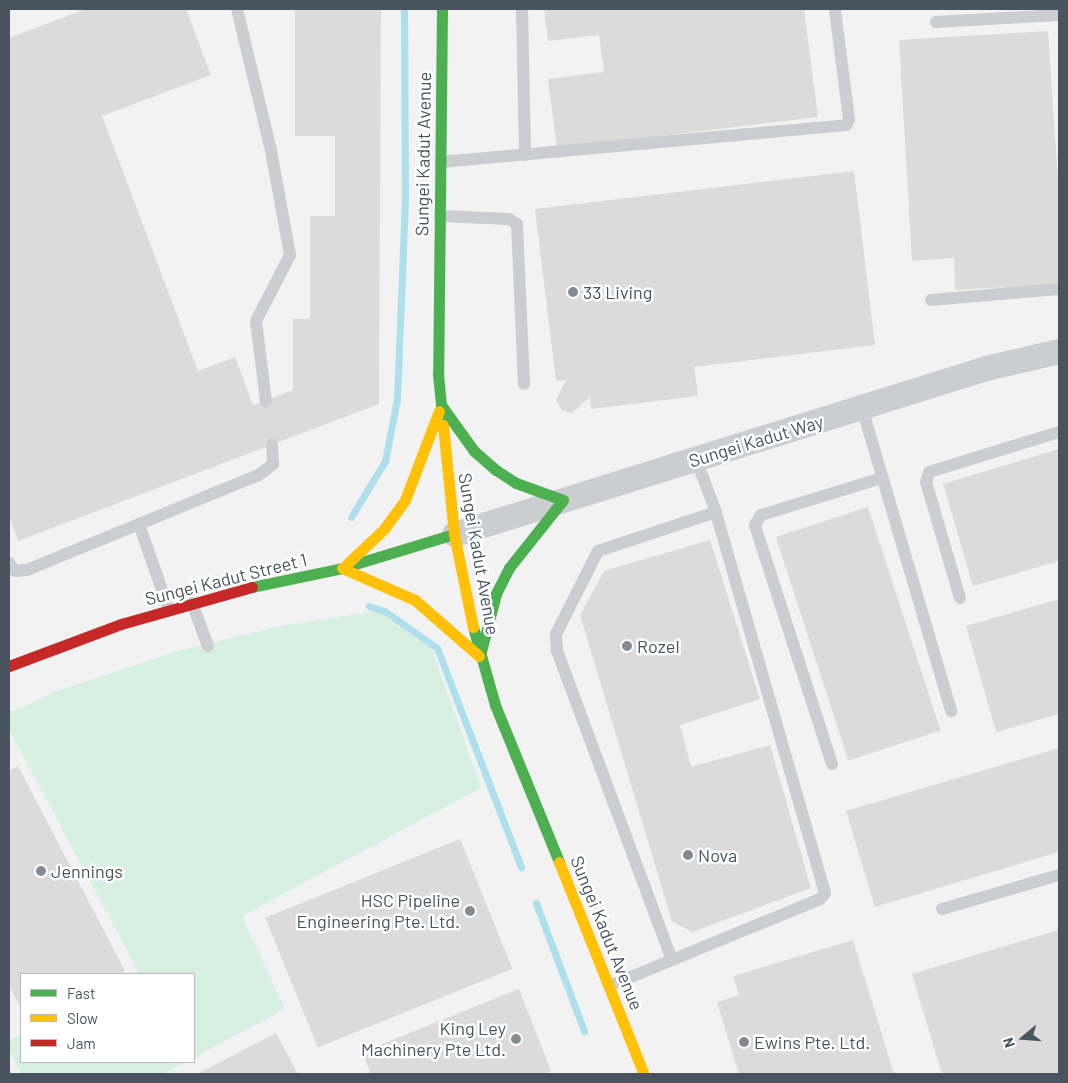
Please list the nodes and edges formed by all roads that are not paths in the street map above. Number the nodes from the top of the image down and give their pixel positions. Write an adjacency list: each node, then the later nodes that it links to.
1 (237, 9): 14 (lane)
2 (442, 9): 8 (street, Sungei Kadut Avenue)
3 (522, 9): 7 (lane)
4 (835, 9): 7 (lane)
5 (1059, 15): 6 (lane)
6 (936, 22)
7 (525, 155): 8 (lane)
8 (441, 162): 9 (street, Sungei Kadut Avenue)
9 (440, 216): 13 (lane); 15 (street, Sungei Kadut Avenue)
10 (1059, 289): 11 (lane)
11 (930, 300)
12 (1059, 351): 16 (street, Sungei Kadut Way)
13 (524, 384)
14 (266, 400)
15 (441, 405): 21 (street); 24 (street, Sungei Kadut Avenue); 26 (street)
16 (862, 408): 19 (street, Sungei Kadut Way); 20 (lane)
17 (1059, 432): 27 (lane)
18 (272, 445): 23 (lane)
19 (696, 459): 21 (street, Sungei Kadut Way); 22 (lane)
20 (882, 478): 33 (lane); 34 (lane)
21 (563, 500): 24 (street, Sungei Kadut Way); 31 (street)
22 (716, 512): 37 (lane); 37 (lane)
23 (139, 524): 25 (lane); 29 (lane)
24 (454, 534): 26 (street, Sungei Kadut Street 1); 31 (street, Sungei Kadut Avenue)
25 (9, 563)
26 (342, 568): 28 (street, Sungei Kadut Street 1); 31 (street)
27 (960, 598)
28 (192, 604): 29 (street, Sungei Kadut Street 1); 30 (lane)
29 (169, 610): 32 (street, Sungei Kadut Street 1)
30 (208, 646)
31 (480, 656): 38 (street, Sungei Kadut Avenue)
32 (9, 666)
33 (951, 711)
34 (832, 764)
35 (1059, 875): 36 (lane)
36 (942, 909)
37 (672, 960): 38 (lane)
38 (609, 986): 39 (street, Sungei Kadut Avenue)
39 (644, 1074)

